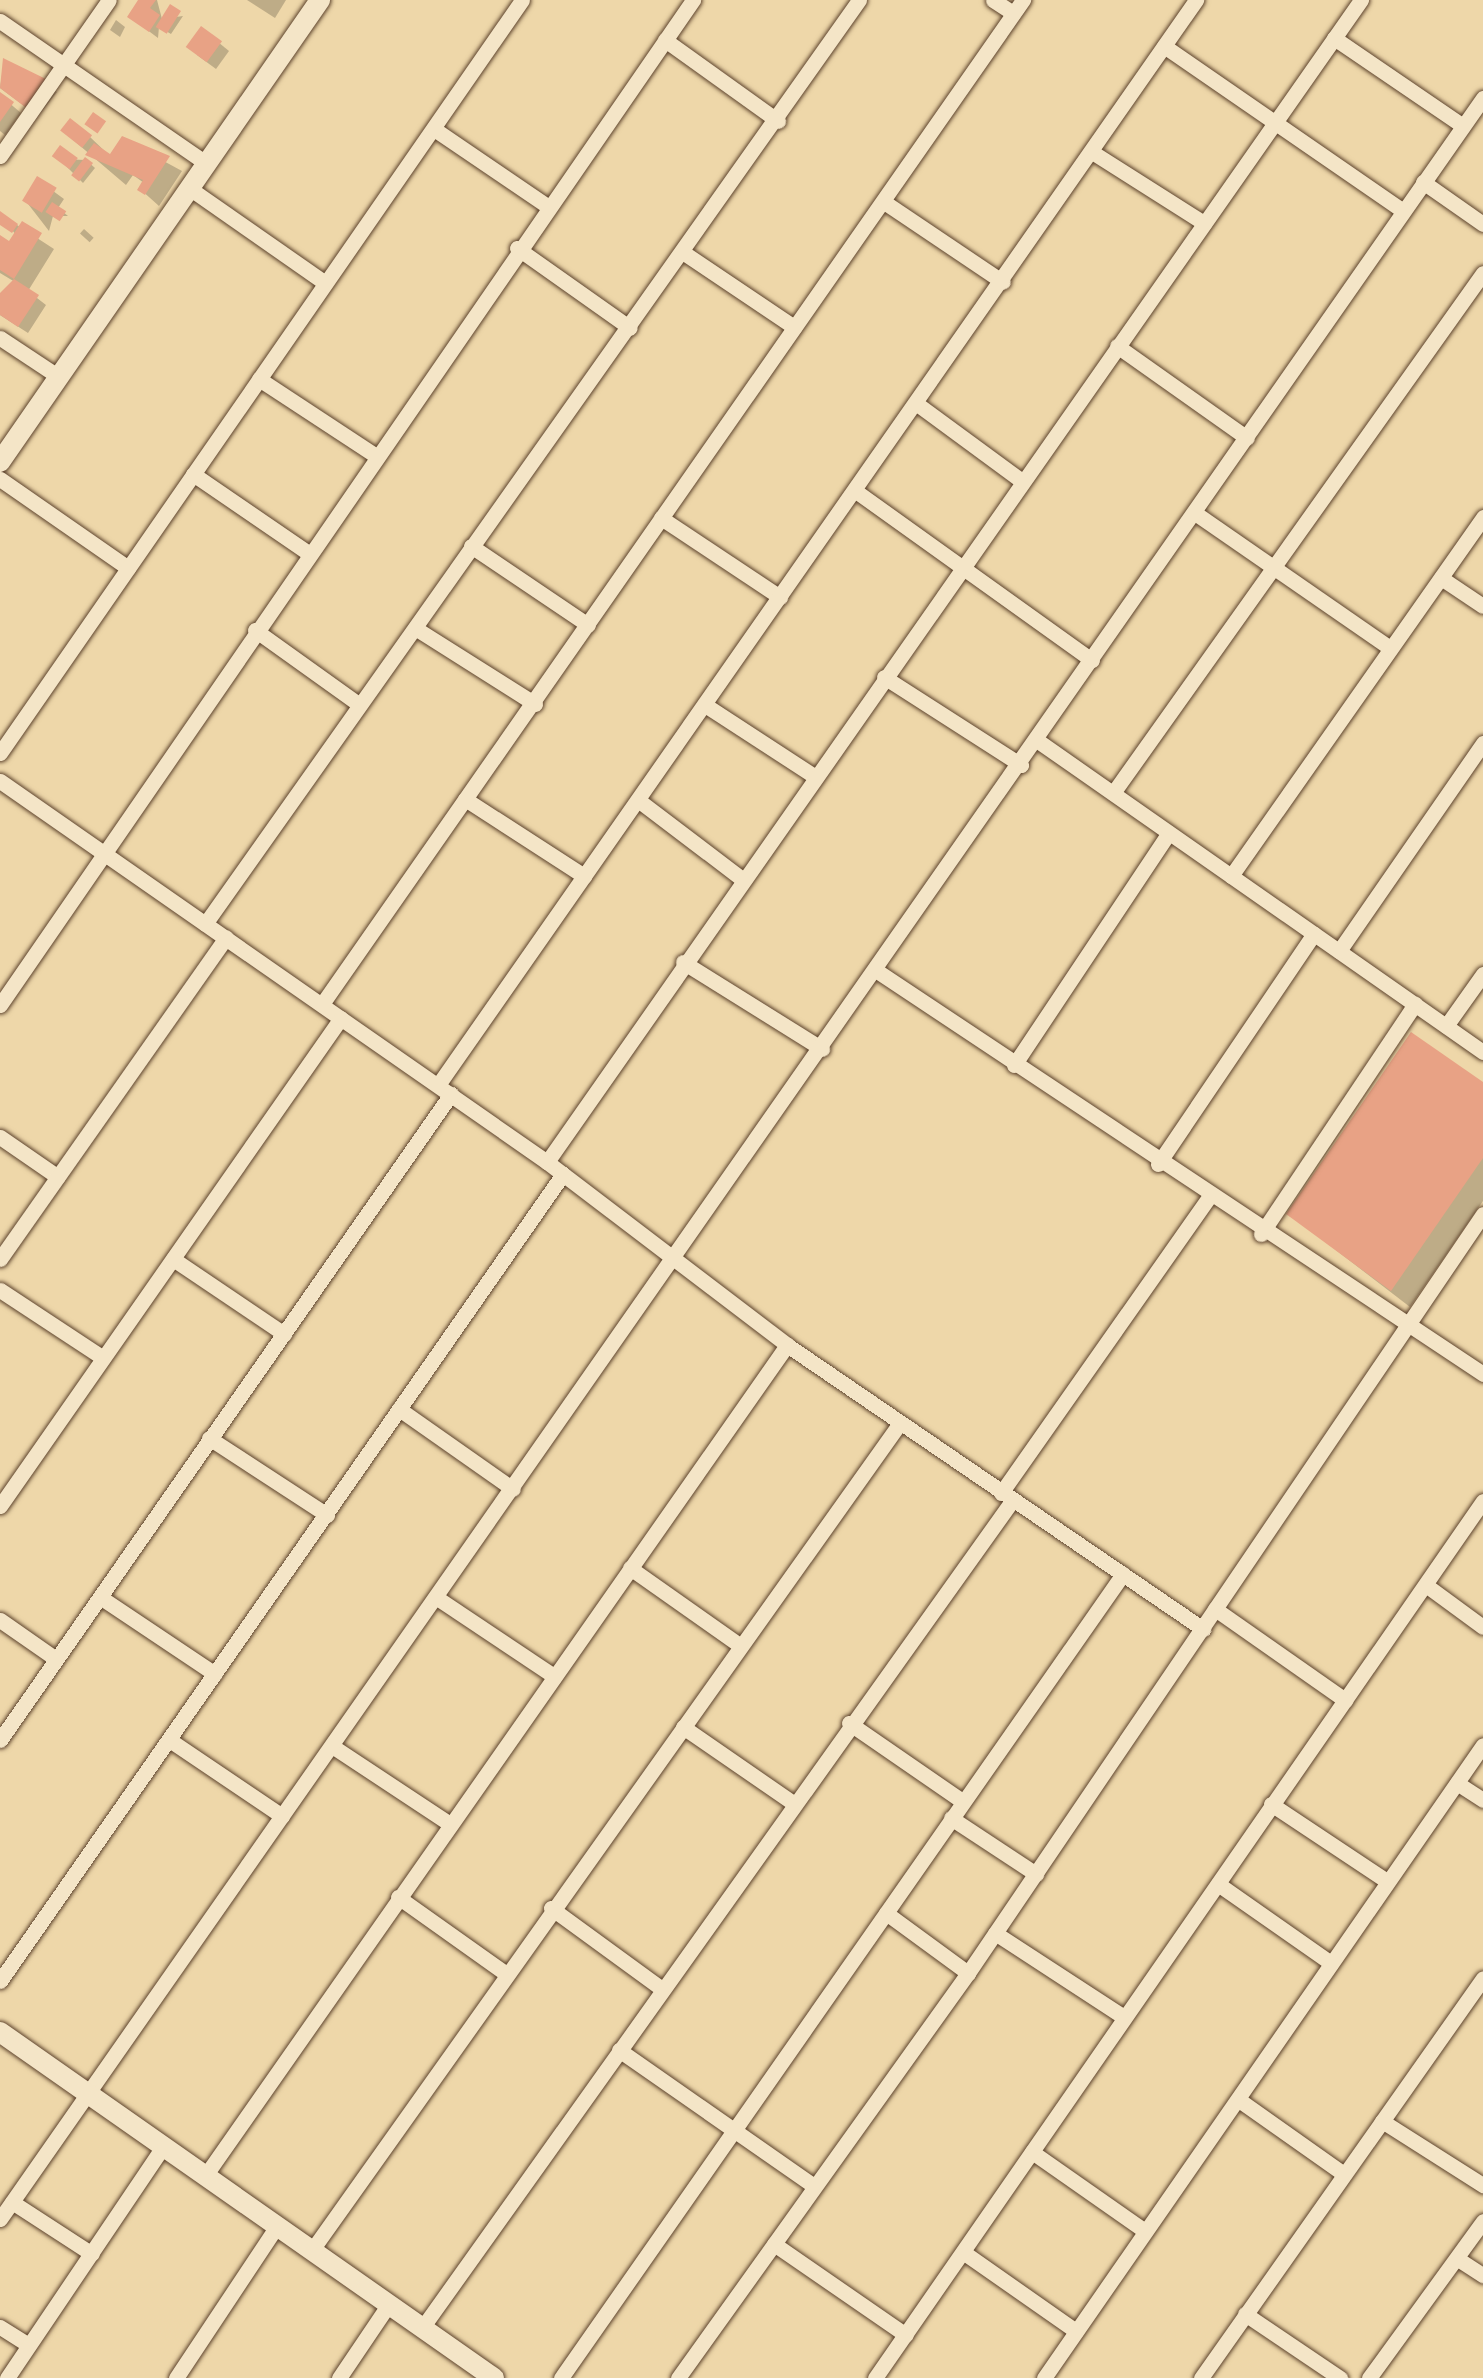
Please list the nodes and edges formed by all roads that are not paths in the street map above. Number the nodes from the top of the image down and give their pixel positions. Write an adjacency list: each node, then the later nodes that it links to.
1 (109, 0): 14 (street)
2 (320, 0): 22 (street)
3 (522, 0): 19 (street)
4 (693, 0): 12 (street)
5 (859, 0): 16 (street)
6 (993, 0): 9 (street)
7 (1196, 0): 13 (street)
8 (1360, 0): 11 (street)
9 (1018, 7): 25 (street)
10 (0, 21): 14 (street)
11 (1334, 38): 17 (street); 18 (street)
12 (665, 40): 16 (street); 26 (street)
13 (1164, 46): 17 (street); 20 (street)
14 (64, 65): 21 (street); 22 (street)
15 (1483, 98): 18 (street)
16 (778, 121): 31 (street)
17 (1274, 124): 27 (street); 28 (street)
18 (1463, 126): 23 (street)
19 (434, 130): 26 (street); 34 (street)
20 (1092, 152): 28 (street); 33 (street)
21 (0, 156)
22 (206, 164): 24 (street)
23 (1423, 182): 27 (street); 29 (street)
24 (189, 188): 34 (street); 39 (street)
25 (884, 202): 33 (street); 36 (street)
26 (546, 205): 30 (street)
27 (1403, 211): 42 (street)
28 (1204, 223): 38 (street)
29 (1483, 224)
30 (517, 248): 35 (street); 43 (street)
31 (684, 253): 35 (street); 36 (street)
32 (1483, 273): 56 (street)
33 (1003, 282): 41 (street)
34 (325, 283): 40 (street)
35 (630, 328): 52 (street)
36 (794, 328): 51 (street)
37 (0, 338): 39 (street)
38 (1116, 346): 42 (street); 47 (street)
39 (59, 377): 44 (street)
40 (259, 378): 43 (street); 45 (street)
41 (917, 404): 47 (street); 48 (street)
42 (1247, 438): 49 (street)
43 (376, 456): 53 (street)
44 (0, 462)
45 (192, 474): 53 (street); 55 (street)
46 (0, 479): 55 (street)
47 (1022, 480): 54 (street)
48 (856, 492): 54 (street); 58 (street)
49 (1195, 513): 56 (street); 64 (street)
50 (1483, 517): 57 (street)
51 (661, 518): 58 (street); 60 (street)
52 (471, 546): 60 (street); 61 (street)
53 (307, 552): 62 (street)
54 (961, 566): 64 (street); 65 (street)
55 (128, 568): 71 (street)
56 (1274, 568): 63 (street); 75 (street)
57 (1441, 578): 59 (street); 63 (street)
58 (780, 597): 68 (street)
59 (1483, 606)
60 (588, 625): 67 (street)
61 (415, 628): 66 (street); 67 (street)
62 (254, 630): 66 (street); 79 (street)
63 (1390, 648): 81 (street)
64 (1092, 660): 69 (street)
65 (884, 677): 72 (street); 73 (street)
66 (357, 703): 83 (street)
67 (535, 704): 76 (street)
68 (704, 704): 73 (street); 77 (street)
69 (1038, 741): 72 (street); 75 (street)
70 (1483, 743): 86 (street)
71 (0, 753)
72 (1021, 765): 88 (street)
73 (814, 776): 82 (street)
74 (0, 781): 79 (street)
75 (1113, 793): 78 (street)
76 (465, 798): 80 (street); 91 (street)
77 (638, 800): 80 (street); 82 (street)
78 (1169, 832): 81 (street); 97 (street)
79 (105, 854): 83 (street); 90 (street)
80 (584, 876): 98 (street)
81 (1231, 876): 84 (street)
82 (742, 879): 87 (street)
83 (205, 924): 85 (street)
84 (1314, 934): 86 (street); 101 (street)
85 (226, 938): 91 (street); 103 (street)
86 (1339, 951): 92 (street)
87 (683, 962): 95 (street); 100 (street)
88 (878, 971): 95 (street); 97 (street)
89 (1483, 974): 94 (street)
90 (0, 1004)
91 (322, 1004): 93 (street)
92 (1414, 1004): 94 (street); 106 (street)
93 (341, 1018): 98 (street); 108 (street)
94 (1446, 1026): 96 (street)
95 (822, 1050): 109 (street)
96 (1483, 1052)
97 (1014, 1064): 101 (street)
98 (444, 1089): 100 (street); 112 (street)
99 (0, 1137): 103 (street)
100 (547, 1162): 102 (street)
101 (1158, 1164): 104 (street)
102 (563, 1174): 109 (street); 116 (street)
103 (58, 1177): 107 (street)
104 (1208, 1199): 106 (street); 120 (street)
105 (1483, 1214): 111 (street)
106 (1260, 1234): 111 (street)
107 (0, 1259)
108 (173, 1259): 112 (street); 114 (street)
109 (676, 1261): 113 (street); 119 (street)
110 (0, 1290): 114 (street)
111 (1404, 1327): 115 (street); 129 (street)
112 (284, 1334): 118 (street)
113 (787, 1345): 117 (street); 124 (street)
114 (103, 1358): 122 (street)
115 (1483, 1374)
116 (398, 1409): 119 (street); 123 (street)
117 (900, 1423): 120 (street); 133 (street)
118 (209, 1438): 123 (street); 127 (street)
119 (514, 1490): 128 (street)
120 (1007, 1497): 125 (street); 138 (street)
121 (1483, 1501): 126 (street)
122 (0, 1506)
123 (327, 1515): 135 (street)
124 (630, 1568): 133 (street); 136 (street)
125 (1123, 1574): 132 (street); 146 (street)
126 (1427, 1586): 131 (street); 137 (street)
127 (100, 1597): 134 (street); 135 (street)
128 (436, 1598): 136 (street); 143 (street)
129 (1214, 1608): 132 (street); 137 (street)
130 (0, 1620): 134 (street)
131 (1483, 1627)
132 (1202, 1629): 152 (street)
133 (740, 1645): 139 (street)
134 (56, 1660): 140 (street)
135 (215, 1674): 141 (street)
136 (554, 1676): 151 (street)
137 (1345, 1700): 148 (street)
138 (849, 1723): 146 (street); 147 (street)
139 (683, 1727): 147 (street); 156 (street)
140 (0, 1740)
141 (171, 1741): 149 (street); 163 (street)
142 (1483, 1745): 144 (street)
143 (332, 1746): 149 (street); 151 (street)
144 (1456, 1783): 145 (street); 153 (street)
145 (1483, 1800)
146 (962, 1802): 150 (street)
147 (793, 1803): 164 (street)
148 (1271, 1804): 153 (street); 154 (street)
149 (282, 1816): 168 (street)
150 (951, 1818): 152 (street); 157 (street)
151 (450, 1824): 155 (street)
152 (1036, 1874): 158 (street)
153 (1387, 1881): 159 (street)
154 (1218, 1884): 159 (street); 165 (street)
155 (398, 1897): 160 (street); 175 (street)
156 (551, 1908): 160 (street); 164 (street)
157 (886, 1913): 161 (street); 171 (street)
158 (995, 1932): 161 (street); 165 (street)
159 (1331, 1963): 169 (street)
160 (505, 1973): 184 (street)
161 (968, 1973): 177 (street)
162 (1483, 1978): 170 (street)
163 (0, 1981)
164 (662, 1989): 167 (street)
165 (1124, 2017): 173 (street)
166 (0, 2032): 168 (street)
167 (619, 2050): 171 (street); 192 (street)
168 (86, 2093): 172 (street); 178 (street)
169 (1238, 2100): 174 (street); 182 (street)
170 (1382, 2120): 174 (street); 176 (street)
171 (734, 2130): 177 (street); 200 (street)
172 (163, 2146): 175 (street); 186 (street)
173 (1032, 2152): 182 (street); 185 (street)
174 (1344, 2174): 190 (street)
175 (205, 2176): 181 (street)
176 (1483, 2185)
177 (814, 2186): 183 (street)
178 (12, 2202): 179 (street); 186 (street)
179 (0, 2220)
180 (1483, 2220): 187 (street)
181 (277, 2226): 184 (street); 197 (street)
182 (1145, 2231): 193 (street)
183 (774, 2244): 194 (street); 201 (street)
184 (312, 2250): 189 (street)
185 (963, 2252): 193 (street); 194 (street)
186 (92, 2254): 195 (street)
187 (1458, 2258): 188 (street); 206 (street)
188 (1483, 2275)
189 (388, 2304): 192 (street); 198 (street)
190 (1245, 2314): 204 (street); 205 (street)
191 (0, 2328): 195 (street)
192 (422, 2328): 199 (street)
193 (1076, 2331): 203 (street)
194 (906, 2335): 202 (street)
195 (29, 2344): 196 (street)
196 (7, 2378)
197 (176, 2378)
198 (338, 2378)
199 (494, 2378)
200 (561, 2378)
201 (678, 2378)
202 (876, 2378)
203 (1044, 2378)
204 (1201, 2378)
205 (1340, 2378)
206 (1368, 2378)

